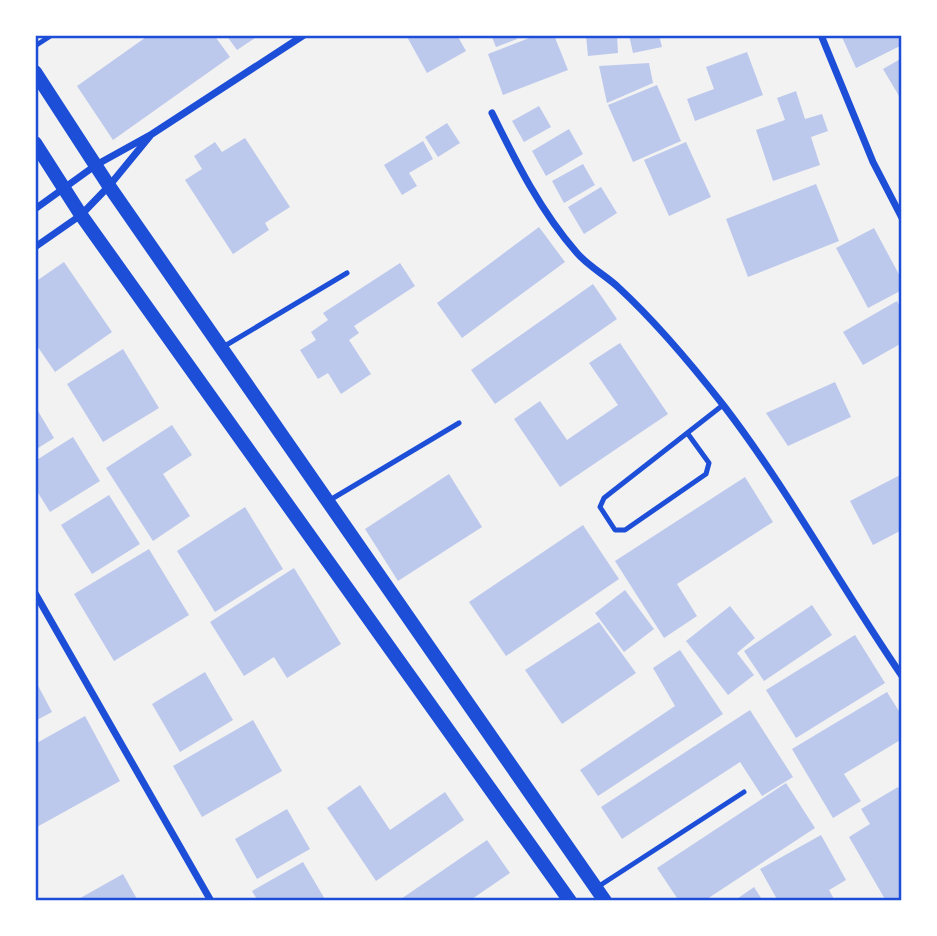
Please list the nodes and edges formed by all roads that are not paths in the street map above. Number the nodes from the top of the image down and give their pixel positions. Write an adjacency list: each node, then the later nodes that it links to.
1 (52, 35): 4 (lane)
2 (304, 35): 7 (street)
3 (821, 35): 14 (street)
4 (35, 46)
5 (35, 72): 9 (main road)
6 (492, 113): 18 (street)
7 (152, 134): 9 (street); 10 (street)
8 (35, 143): 11 (main road)
9 (96, 165): 10 (main road); 11 (street)
10 (109, 186): 13 (street); 17 (main road)
11 (65, 189): 12 (street); 13 (main road)
12 (35, 209)
13 (81, 215): 15 (street); 27 (main road)
14 (902, 218)
15 (35, 247)
16 (347, 272): 17 (lane)
17 (221, 348): 21 (main road)
18 (723, 405): 20 (lane); 23 (street)
19 (459, 422): 21 (lane)
20 (688, 434): 20 (lane)
21 (327, 502): 25 (main road)
22 (35, 593): 26 (street)
23 (902, 676)
24 (744, 792): 25 (lane)
25 (596, 888): 28 (main road)
26 (211, 901)
27 (570, 901)
28 (606, 901)

